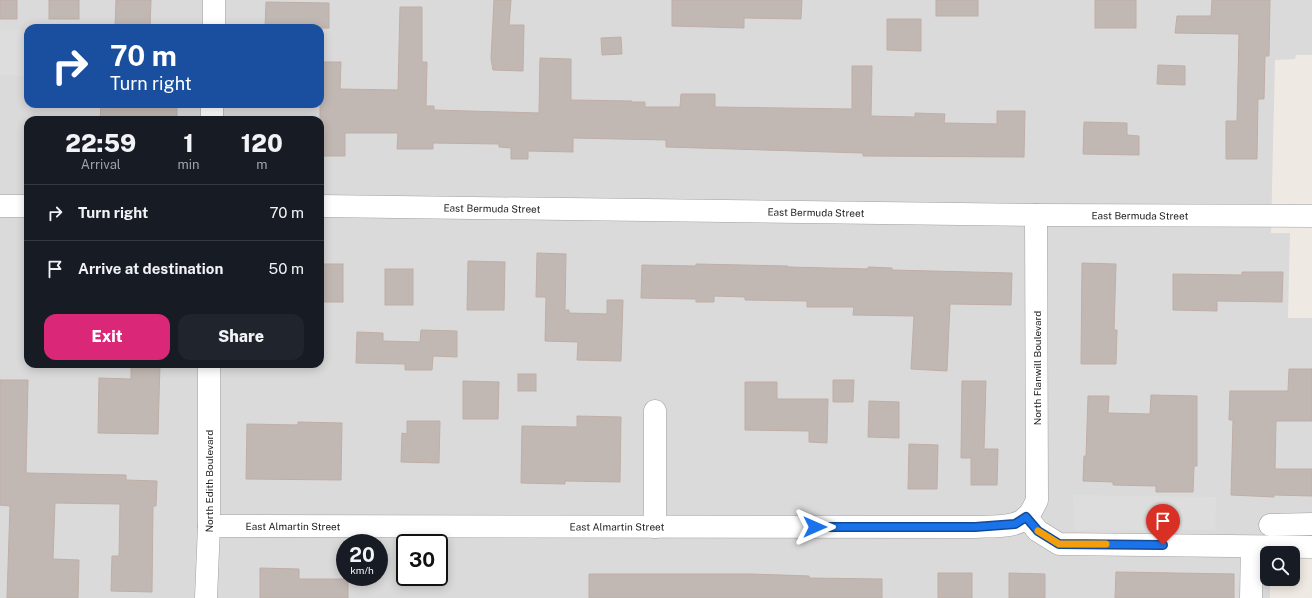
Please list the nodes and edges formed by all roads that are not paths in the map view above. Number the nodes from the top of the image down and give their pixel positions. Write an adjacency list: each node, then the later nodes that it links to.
1 (214, 0): 2 (street)
2 (214, 24)
3 (0, 206): 4 (street)
4 (24, 206)
5 (324, 206): 6 (street, East Bermuda Street)
6 (1036, 215): 7 (street, East Bermuda Street); 10 (street, North Flanwill Boulevard)
7 (1312, 216)
8 (209, 368): 13 (street, North Edith Boulevard)
9 (655, 411): 14 (street)
10 (1030, 522): 14 (street, East Almartin Street); 15 (street)
11 (1312, 524): 12 (street)
12 (1270, 525)
13 (208, 526): 14 (street, East Almartin Street); 17 (street, North Edith Boulevard)
14 (655, 527)
15 (1252, 547): 16 (street); 18 (street)
16 (1312, 548)
17 (206, 598)
18 (1251, 598)

